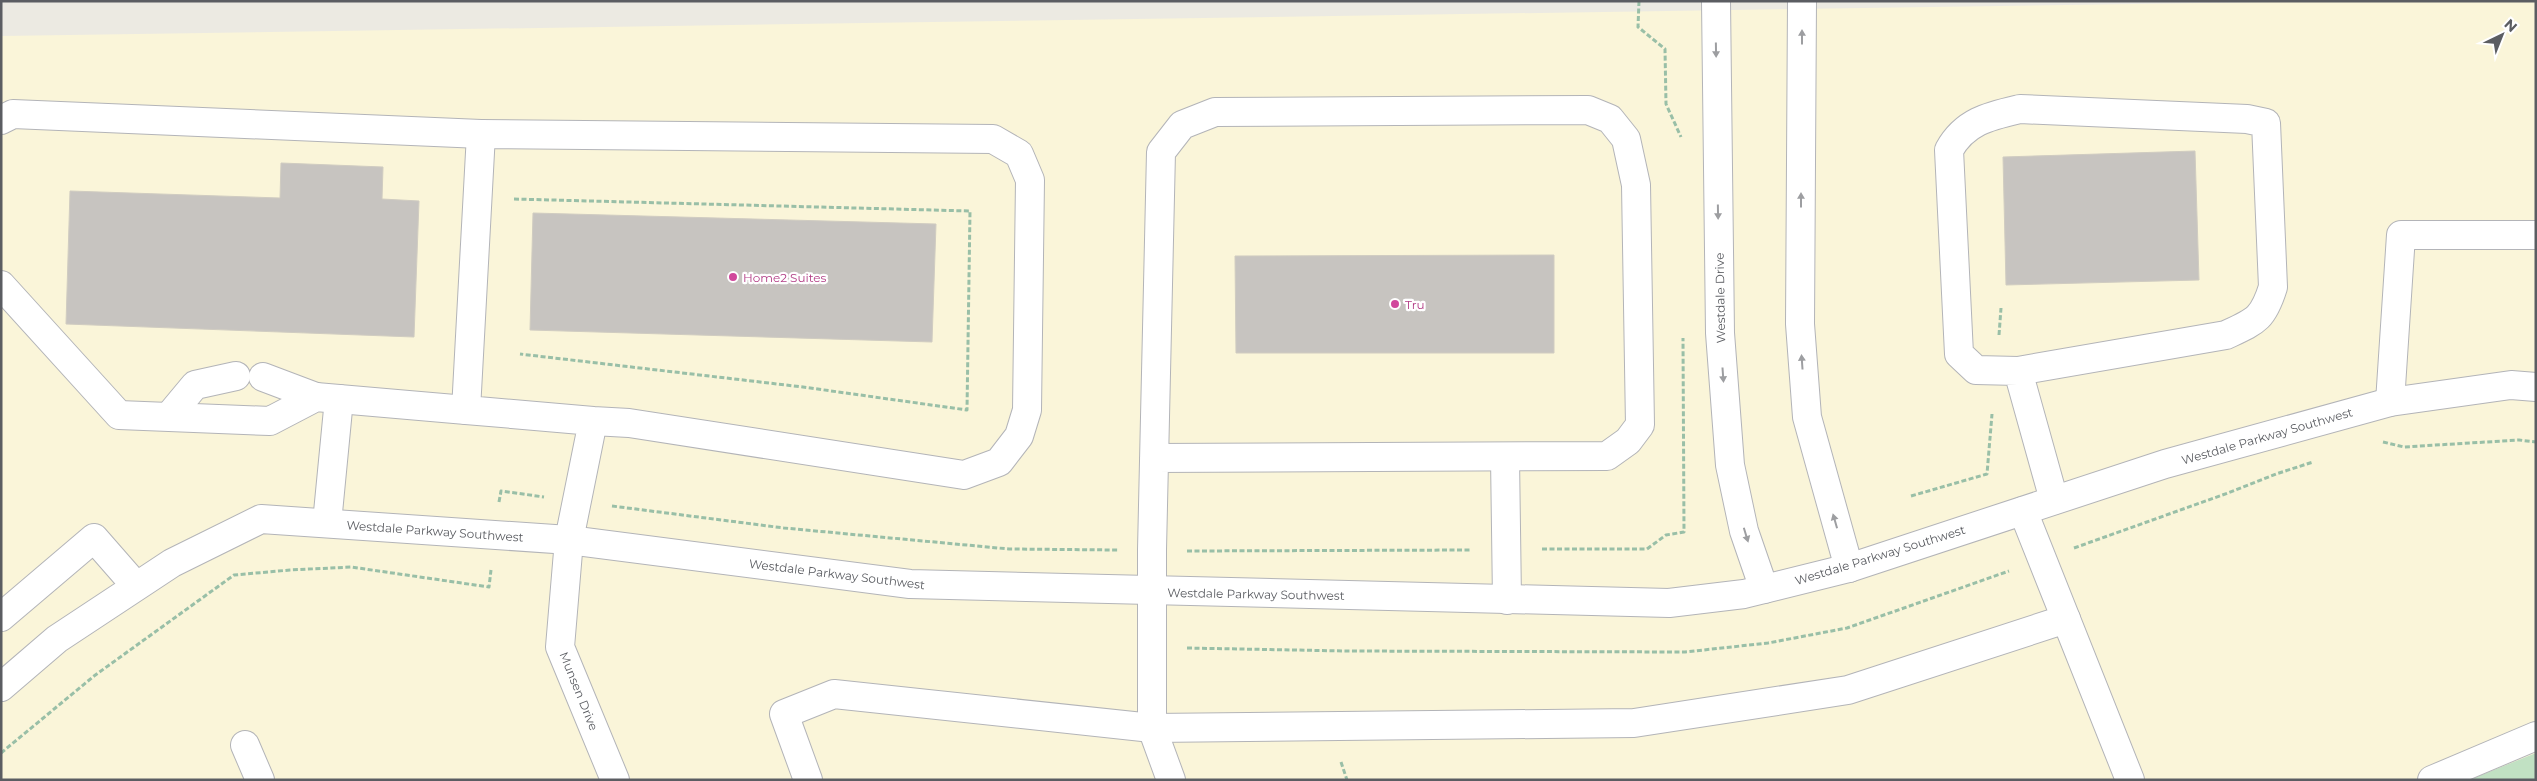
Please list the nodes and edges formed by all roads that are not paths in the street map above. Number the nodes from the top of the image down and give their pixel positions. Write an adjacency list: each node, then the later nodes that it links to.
1 (1716, 1): 24 (street, Westdale Drive, one-way to 24)
2 (1802, 1): 22 (street, one-way to 2)
3 (1, 120): 4 (street)
4 (481, 134): 13 (street); 15 (street)
5 (2536, 235): 12 (street)
6 (1, 285): 14 (street)
7 (2007, 371): 7 (street); 18 (street)
8 (236, 376): 14 (street)
9 (263, 377): 11 (street)
10 (2536, 387): 12 (street, Westdale Parkway Southwest)
11 (327, 398): 13 (street); 14 (street); 20 (street)
12 (2390, 402): 18 (street, Westdale Parkway Southwest)
13 (466, 410): 15 (street)
14 (170, 415)
15 (593, 421): 21 (street, Munsen Drive)
16 (1505, 457): 17 (street); 17 (street); 26 (street)
17 (1154, 458): 25 (street)
18 (2054, 500): 19 (street, Westdale Parkway Southwest)
19 (2023, 511): 22 (street, Westdale Parkway Southwest); 28 (street)
20 (327, 523): 21 (street, Westdale Parkway Southwest); 23 (street, Westdale Parkway Southwest)
21 (569, 540): 25 (street, Westdale Parkway Southwest); 34 (street, Munsen Drive)
22 (1849, 568): 24 (street, Westdale Parkway Southwest)
23 (136, 586): 27 (street); 29 (street, Westdale Parkway Southwest)
24 (1764, 589): 26 (street, Westdale Parkway Southwest)
25 (1151, 592): 26 (street, Westdale Parkway Southwest); 30 (street)
26 (1507, 600)
27 (1, 617)
28 (2066, 619): 30 (street); 37 (street)
29 (1, 687)
30 (1152, 728): 35 (street); 36 (street)
31 (2536, 736): 38 (street)
32 (245, 745): 33 (street)
33 (260, 780)
34 (615, 780)
35 (808, 780)
36 (1171, 780)
37 (2130, 780)
38 (2432, 780)

